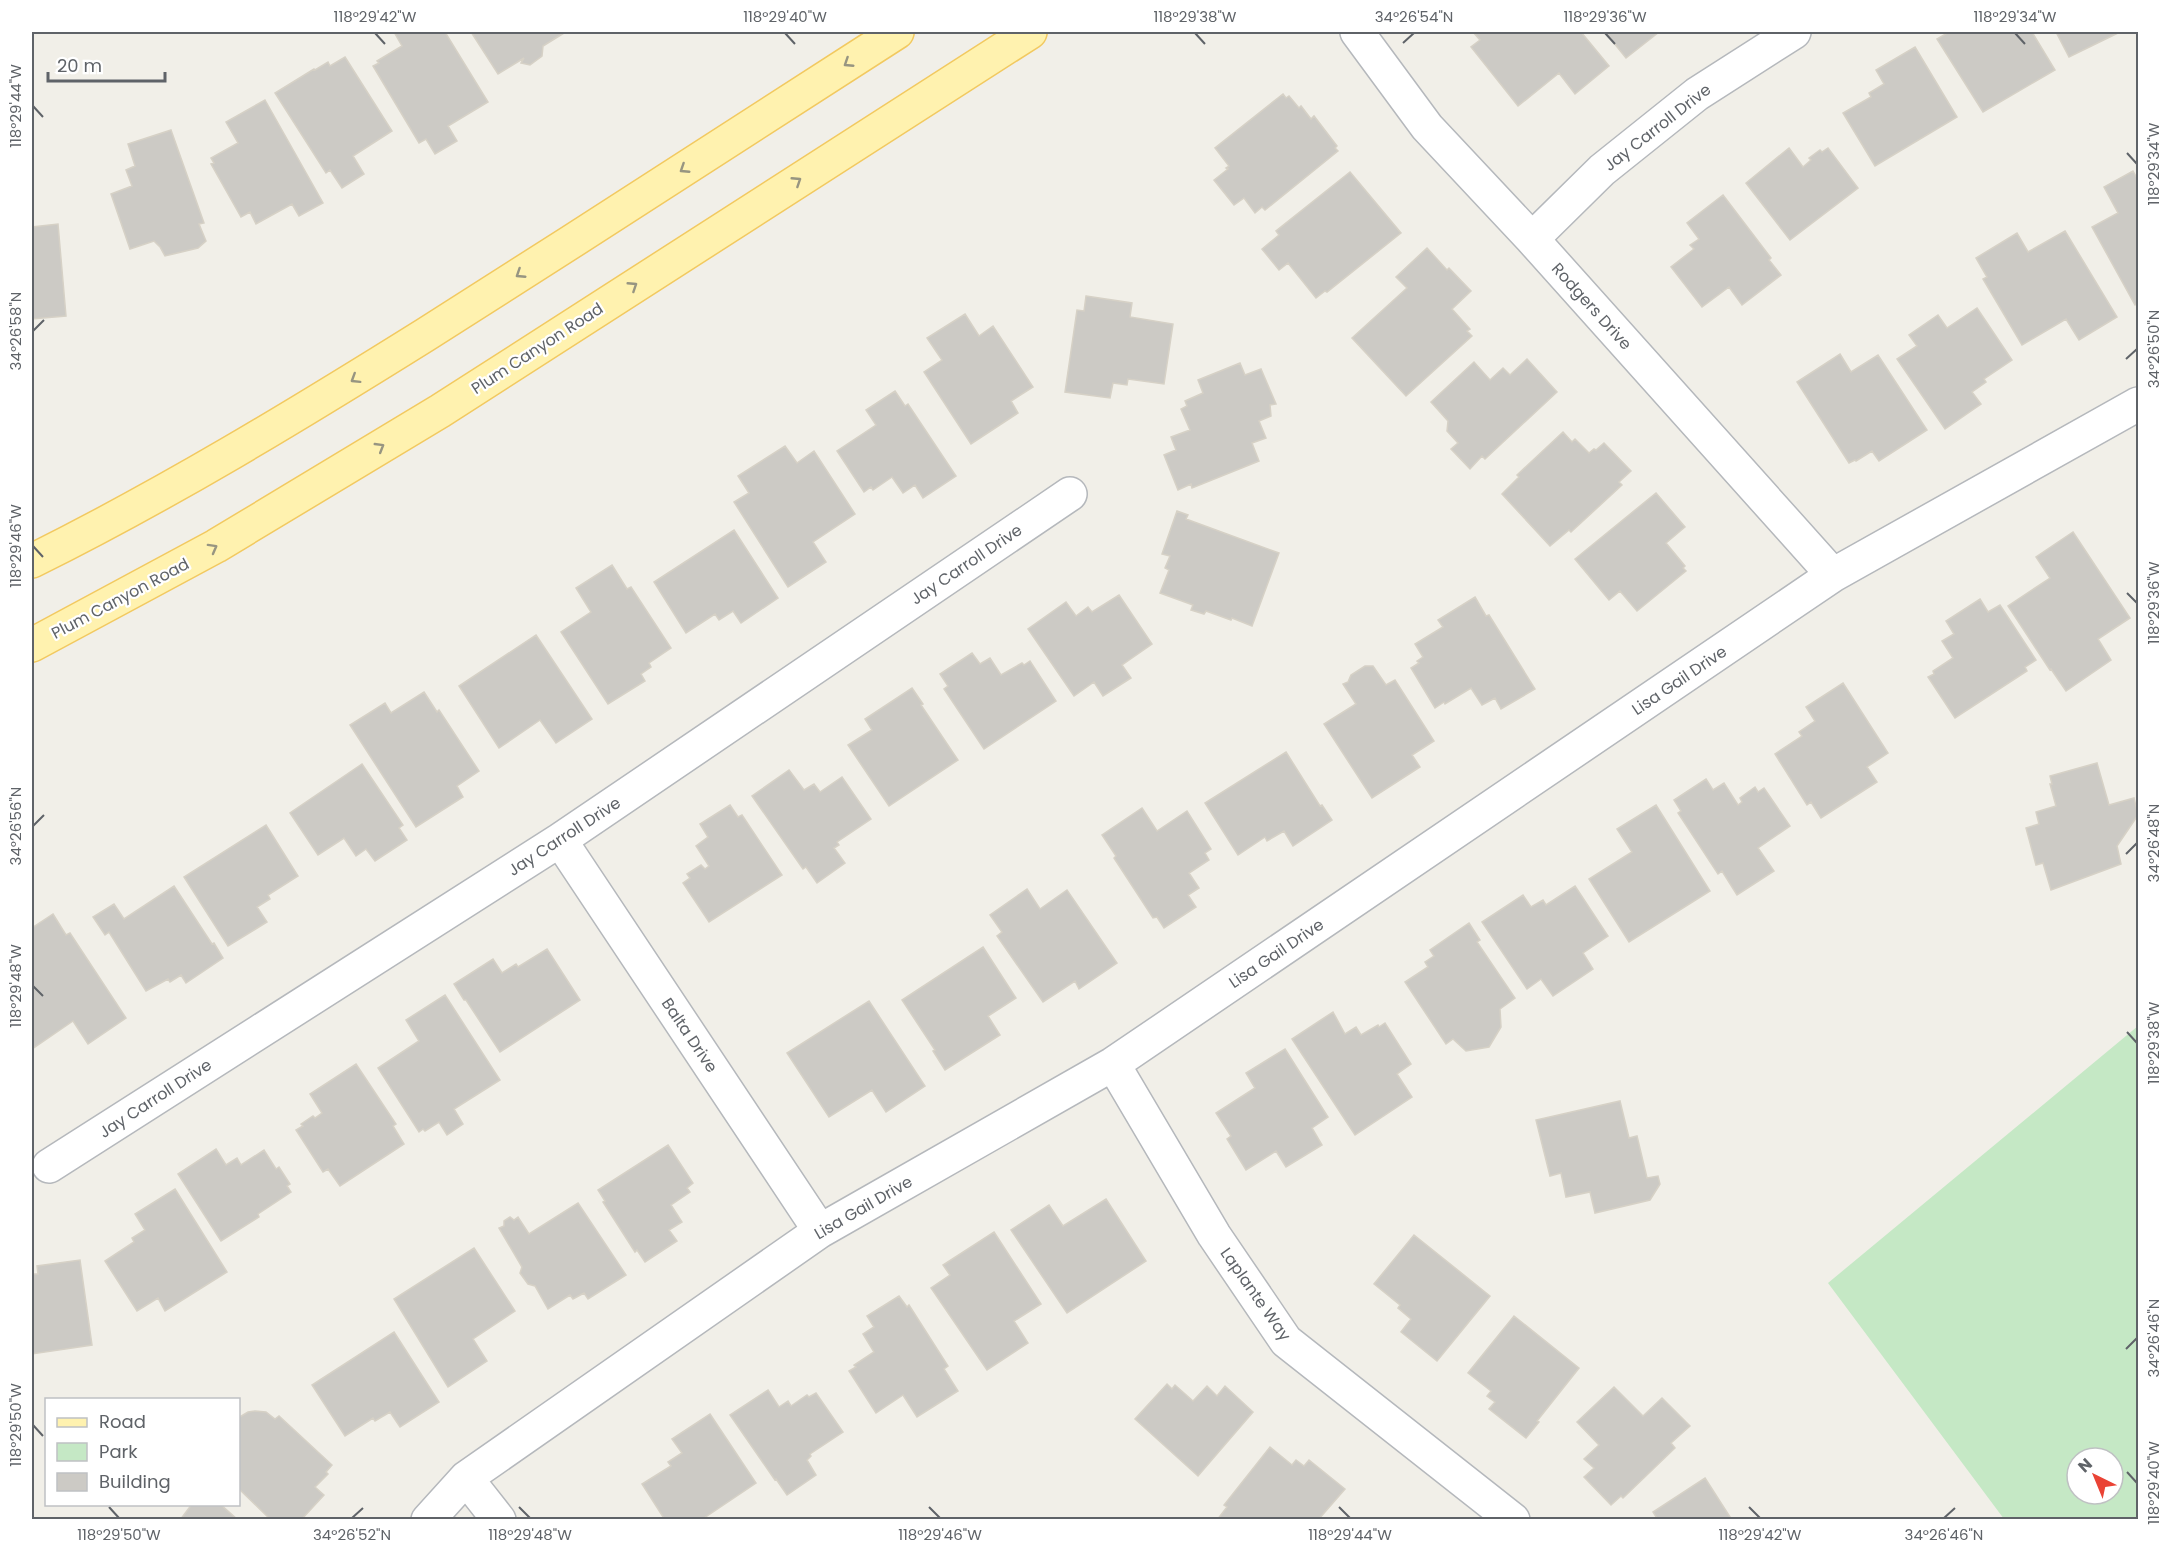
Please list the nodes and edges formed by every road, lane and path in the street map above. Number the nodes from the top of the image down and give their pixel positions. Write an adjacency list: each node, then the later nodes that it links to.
1 (897, 32): 8 (main road, one-way to 8)
2 (1030, 32): 10 (main road, Plum Canyon Road, one-way to 2)
3 (1356, 32): 5 (street, Rodgers Drive)
4 (1794, 32): 5 (street, Jay Carroll Drive)
5 (1532, 238): 9 (street, Rodgers Drive)
6 (2139, 404): 9 (street, Lisa Gail Drive)
7 (1070, 494): 11 (street, Jay Carroll Drive)
8 (32, 561)
9 (1833, 575): 12 (street, Lisa Gail Drive)
10 (32, 645)
11 (560, 840): 13 (street, Jay Carroll Drive); 14 (street, Balta Drive)
12 (1113, 1064): 14 (street, Lisa Gail Drive); 18 (street, Laplante Way)
13 (50, 1166)
14 (820, 1231): 15 (street, Lisa Gail Drive)
15 (466, 1478): 16 (street, Lisa Gail Drive); 17 (street)
16 (428, 1520)
17 (499, 1520)
18 (1513, 1520)

